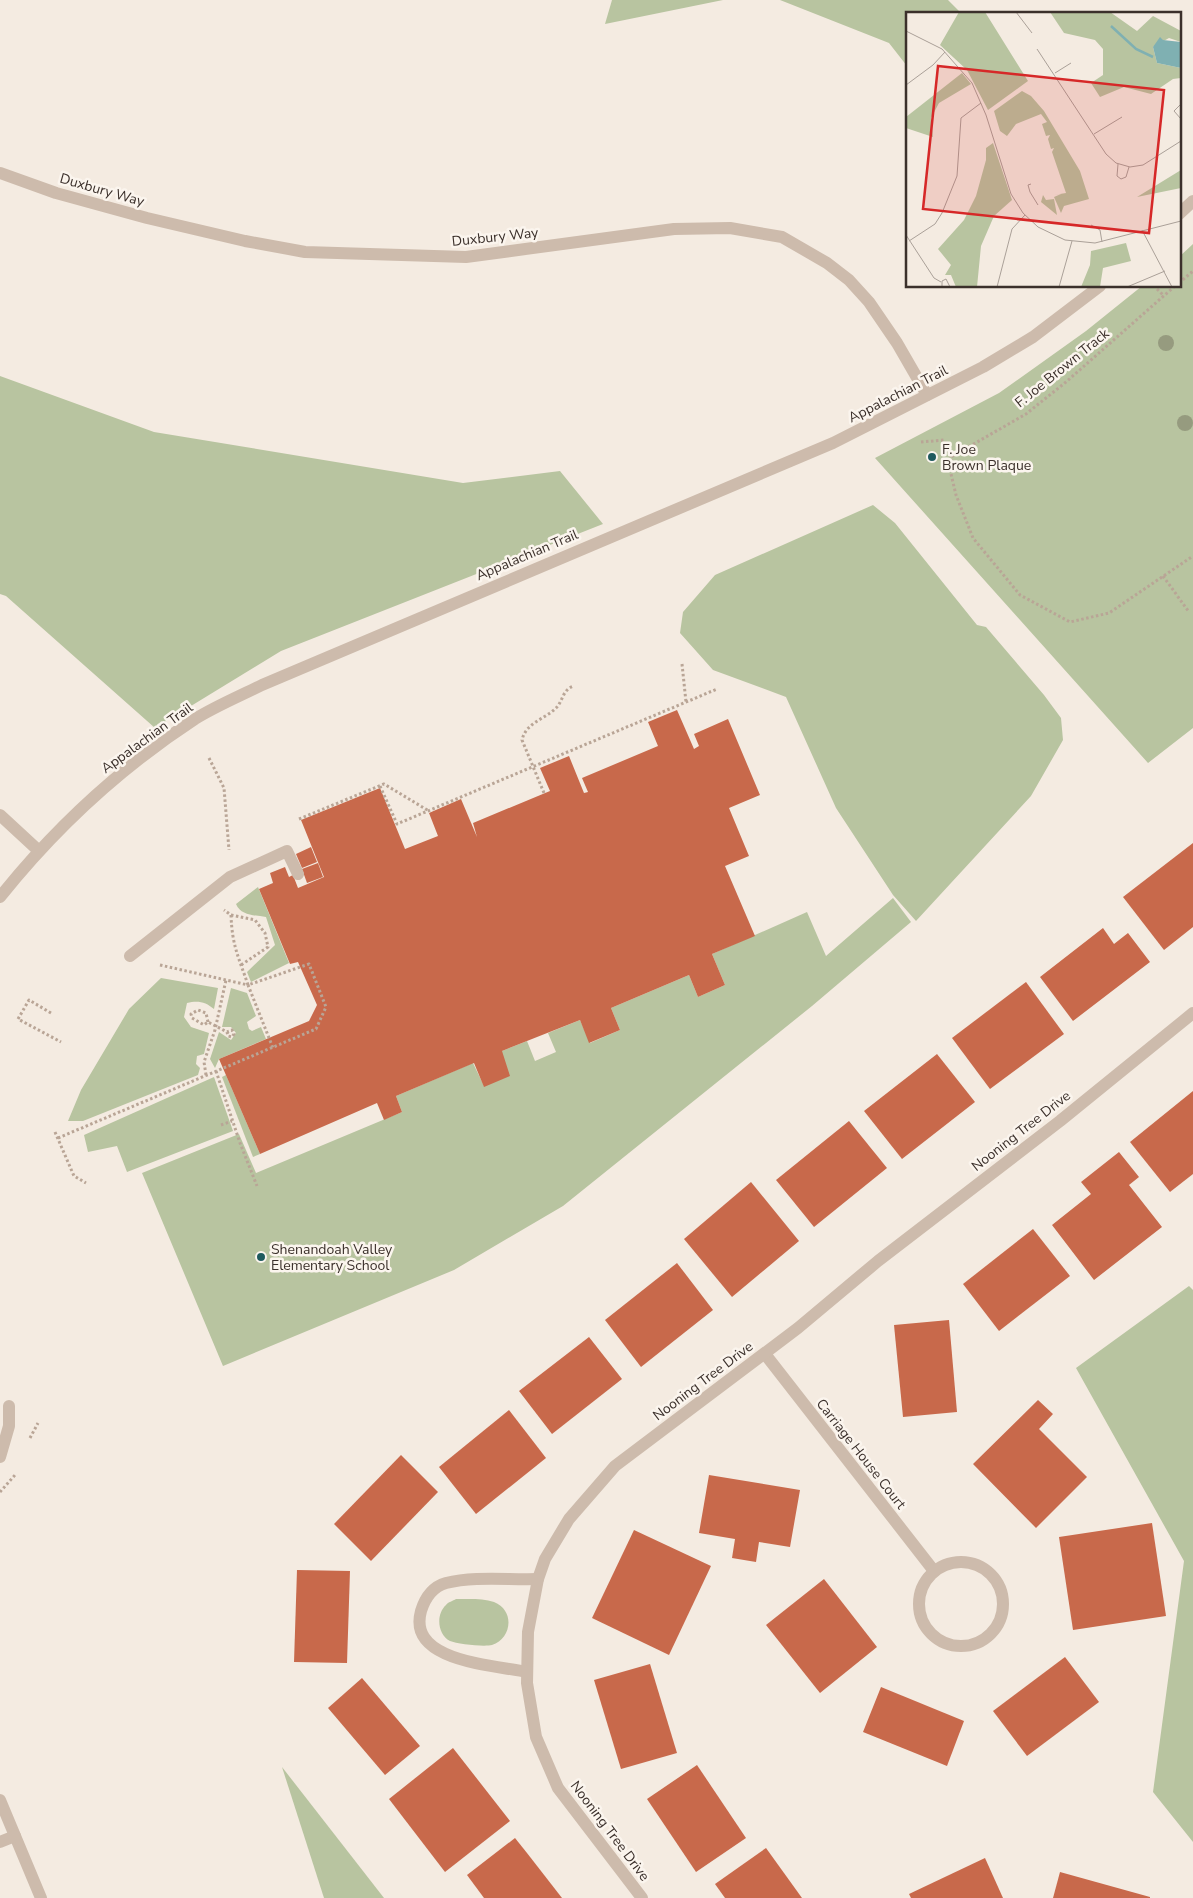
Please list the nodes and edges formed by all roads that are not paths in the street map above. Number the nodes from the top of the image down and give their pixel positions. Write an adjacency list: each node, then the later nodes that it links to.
1 (0, 173): 5 (street, Duxbury Way)
2 (1193, 200): 3 (street)
3 (1180, 213)
4 (1097, 288): 5 (street, Appalachian Trail)
5 (927, 395): 7 (street, Appalachian Trail)
6 (0, 815): 7 (street)
7 (39, 852): 9 (street, Appalachian Trail)
8 (298, 874): 10 (street)
9 (0, 897)
10 (130, 956)
11 (1193, 1013): 12 (street, Nooning Tree Drive)
12 (765, 1354): 15 (street, Carriage House Court); 16 (street, Nooning Tree Drive)
13 (10, 1406): 14 (street)
14 (0, 1457)
15 (934, 1572): 15 (street)
16 (538, 1580): 17 (street, Nooning Tree Drive); 17 (street)
17 (527, 1672): 22 (street, Nooning Tree Drive)
18 (0, 1800): 19 (street)
19 (15, 1836): 20 (street); 21 (street)
20 (0, 1842)
21 (41, 1898)
22 (642, 1898)

